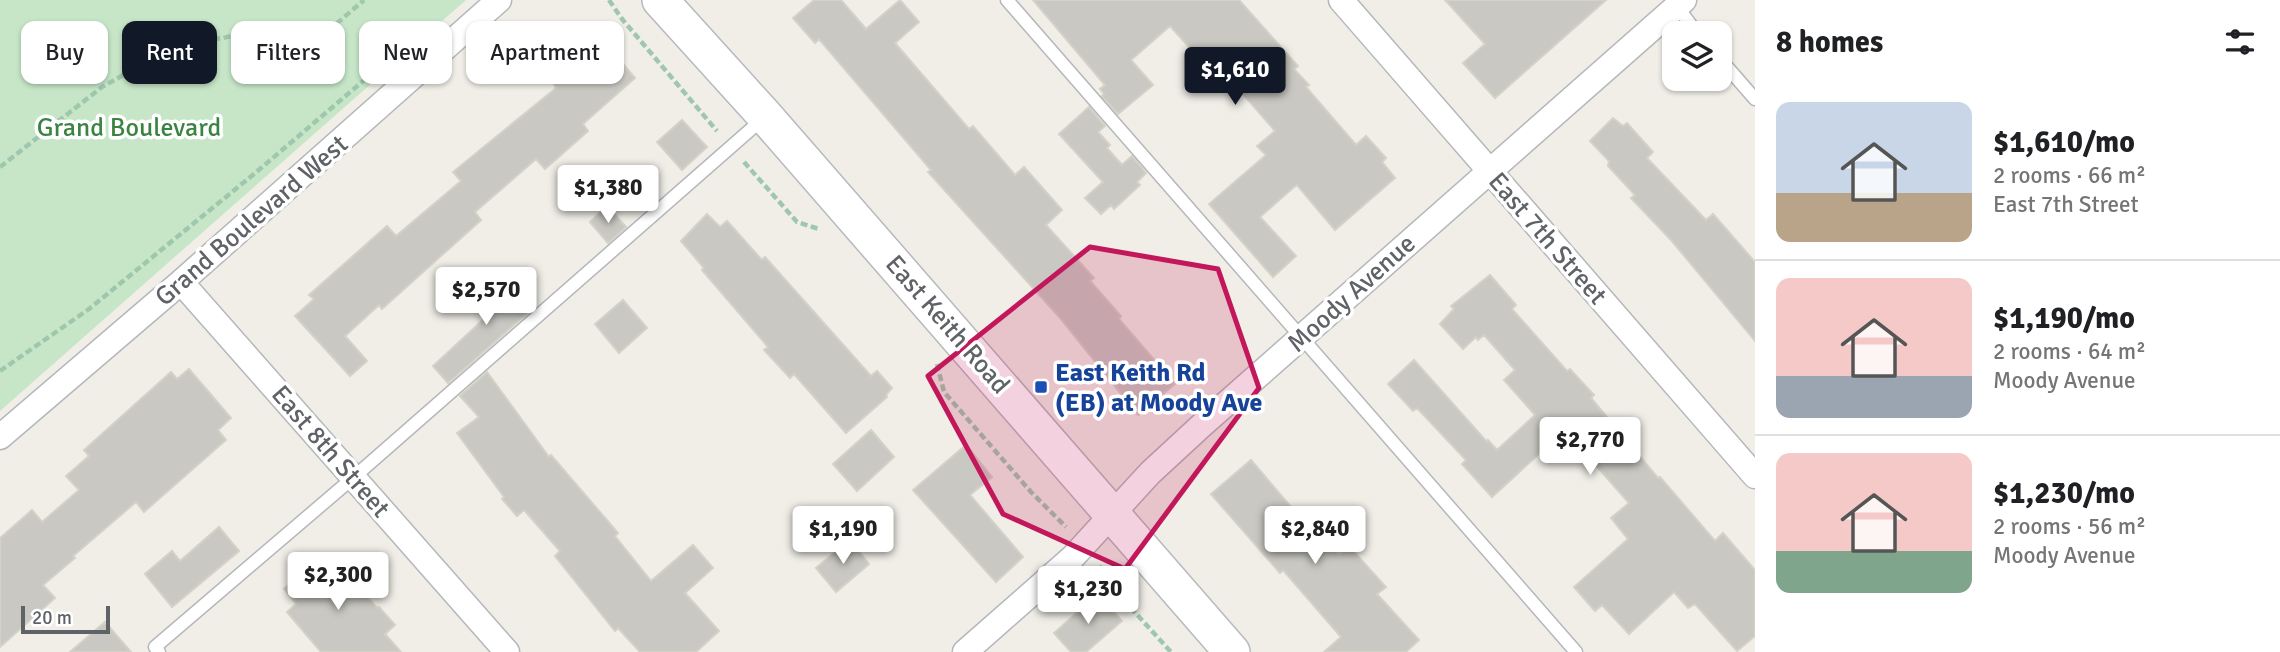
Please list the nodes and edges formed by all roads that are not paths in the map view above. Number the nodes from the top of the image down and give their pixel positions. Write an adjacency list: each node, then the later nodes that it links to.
1 (499, 0): 11 (street, Grand Boulevard West)
2 (660, 0): 9 (street, East Keith Road)
3 (1007, 0): 12 (lane)
4 (1340, 0): 10 (street, East 7th Street)
5 (1677, 2): 6 (lane); 10 (street, Moody Avenue)
6 (1690, 21)
7 (1732, 73): 8 (lane)
8 (1755, 99)
9 (765, 117): 15 (lane); 16 (street, East Keith Road)
10 (1490, 170): 12 (street, Moody Avenue); 14 (street, East 7th Street)
11 (181, 282): 13 (street, Grand Boulevard West); 15 (street, East 8th Street)
12 (1301, 337): 16 (street, Moody Avenue); 21 (lane)
13 (0, 438)
14 (1755, 476)
15 (354, 477): 17 (lane); 18 (street, East 8th Street)
16 (1112, 513): 19 (street, Moody Avenue); 20 (street, East Keith Road)
17 (154, 651)
18 (507, 652)
19 (965, 652)
20 (1232, 652)
21 (1576, 652)

